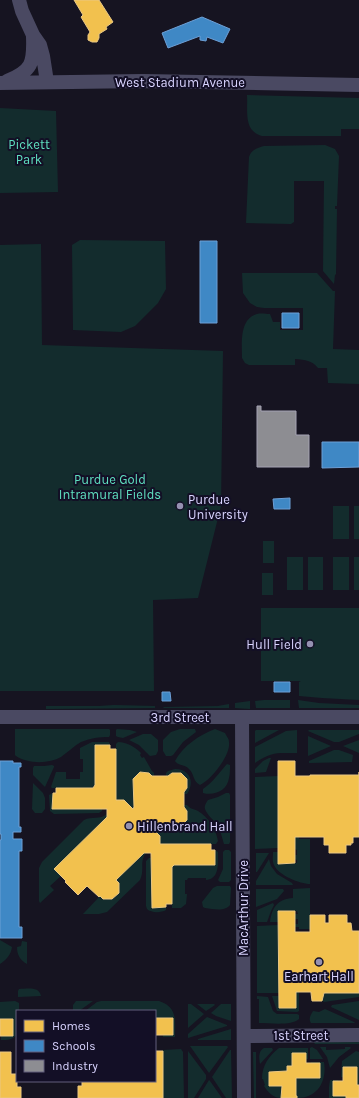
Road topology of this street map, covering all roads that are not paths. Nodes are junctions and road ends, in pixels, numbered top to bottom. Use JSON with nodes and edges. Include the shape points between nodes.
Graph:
{"nodes":[{"id":1,"x":19,"y":0,"type":"edge"},
{"id":2,"x":33,"y":35,"type":"junction"},
{"id":3,"x":47,"y":82,"type":"junction"},
{"id":4,"x":0,"y":83,"type":"edge"},
{"id":5,"x":359,"y":85,"type":"edge"},
{"id":6,"x":0,"y":717,"type":"edge"},
{"id":7,"x":242,"y":717,"type":"junction"},
{"id":8,"x":359,"y":717,"type":"edge"},
{"id":9,"x":359,"y":1035,"type":"edge"},
{"id":10,"x":244,"y":1036,"type":"junction"},
{"id":11,"x":244,"y":1098,"type":"edge"}],
"edges":[{"from":1,"to":2,"type":"street"},
{"from":2,"to":3,"type":"street","via":[[40,45]]},
{"from":2,"to":4,"type":"street","via":[[32,62],[18,77]]},
{"from":3,"to":4,"type":"street","name":"West Stadium Avenue"},
{"from":3,"to":5,"type":"street","name":"West Stadium Avenue"},
{"from":6,"to":7,"type":"street","name":"3rd Street"},
{"from":7,"to":8,"type":"street","name":"3rd Street"},
{"from":7,"to":10,"type":"street","name":"MacArthur Drive"},
{"from":9,"to":10,"type":"street","name":"1st Street"},
{"from":10,"to":11,"type":"street","name":"MacArthur Drive"}]}
